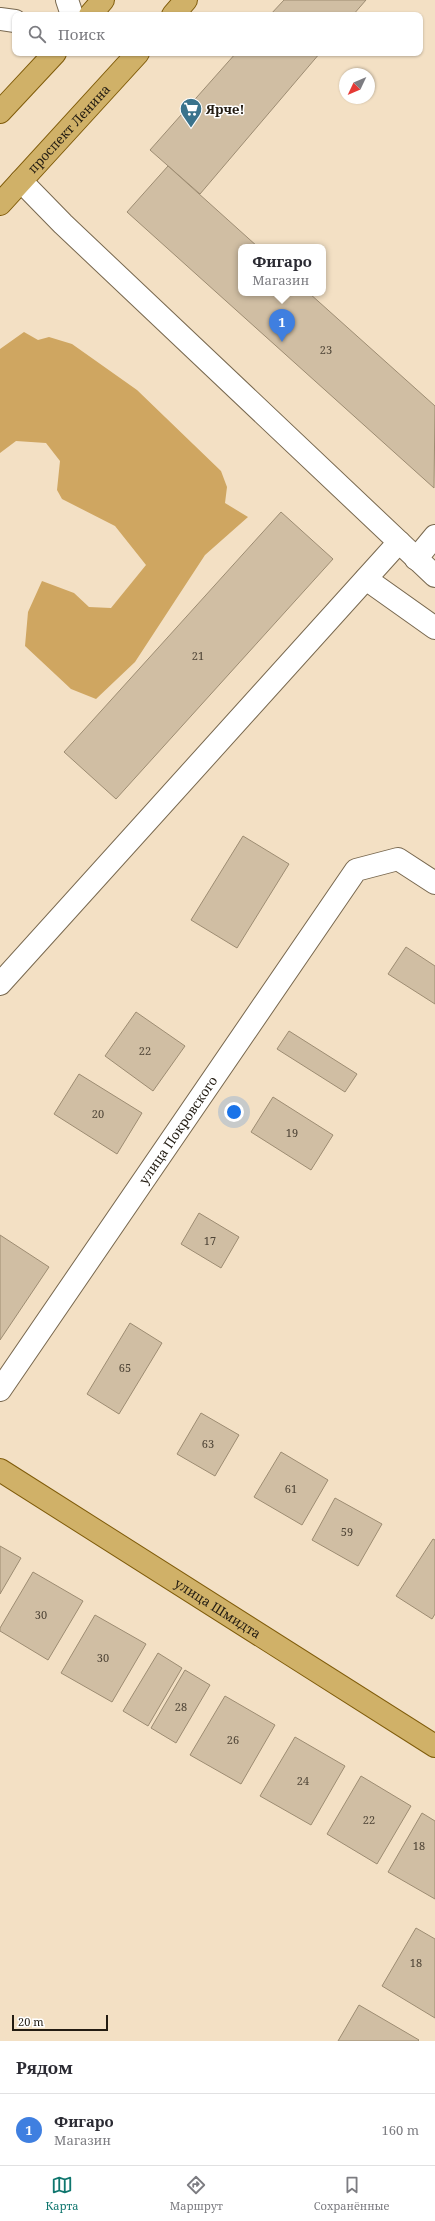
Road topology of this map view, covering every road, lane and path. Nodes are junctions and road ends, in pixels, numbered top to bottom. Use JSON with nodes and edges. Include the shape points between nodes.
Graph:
{"nodes":[{"id":1,"x":67,"y":0,"type":"edge"},
{"id":2,"x":103,"y":0,"type":"edge"},
{"id":3,"x":186,"y":0,"type":"edge"},
{"id":4,"x":71,"y":12,"type":"edge"},
{"id":5,"x":93,"y":12,"type":"edge"},
{"id":6,"x":176,"y":12,"type":"edge"},
{"id":7,"x":0,"y":19,"type":"edge"},
{"id":8,"x":12,"y":21,"type":"edge"},
{"id":9,"x":52,"y":56,"type":"edge"},
{"id":10,"x":135,"y":56,"type":"edge"},
{"id":11,"x":0,"y":112,"type":"edge"},
{"id":12,"x":21,"y":181,"type":"junction"},
{"id":13,"x":0,"y":204,"type":"edge"},
{"id":14,"x":435,"y":536,"type":"edge"},
{"id":15,"x":399,"y":542,"type":"junction"},
{"id":16,"x":416,"y":559,"type":"junction"},
{"id":17,"x":435,"y":576,"type":"edge"},
{"id":18,"x":366,"y":579,"type":"junction"},
{"id":19,"x":435,"y":628,"type":"edge"},
{"id":20,"x":435,"y":883,"type":"edge"},
{"id":21,"x":0,"y":984,"type":"edge"},
{"id":22,"x":0,"y":1390,"type":"edge"},
{"id":23,"x":0,"y":1470,"type":"edge"},
{"id":24,"x":435,"y":1746,"type":"edge"}],
"edges":[{"from":1,"to":4,"type":"street"},
{"from":2,"to":5,"type":"main road"},
{"from":3,"to":6,"type":"main road"},
{"from":7,"to":8,"type":"street"},
{"from":9,"to":11,"type":"main road"},
{"from":10,"to":12,"type":"main road","name":"проспект Ленина"},
{"from":12,"to":13,"type":"main road","name":"проспект Ленина"},
{"from":12,"to":15,"type":"street","via":[[63,224]]},
{"from":14,"to":16,"type":"street"},
{"from":15,"to":16,"type":"street"},
{"from":15,"to":18,"type":"street"},
{"from":16,"to":17,"type":"street"},
{"from":18,"to":19,"type":"street"},
{"from":18,"to":21,"type":"street"},
{"from":20,"to":22,"type":"street","name":"улица Покровского","via":[[398,858],[356,870]]},
{"from":23,"to":24,"type":"main road","name":"улица Шмидта"}]}
